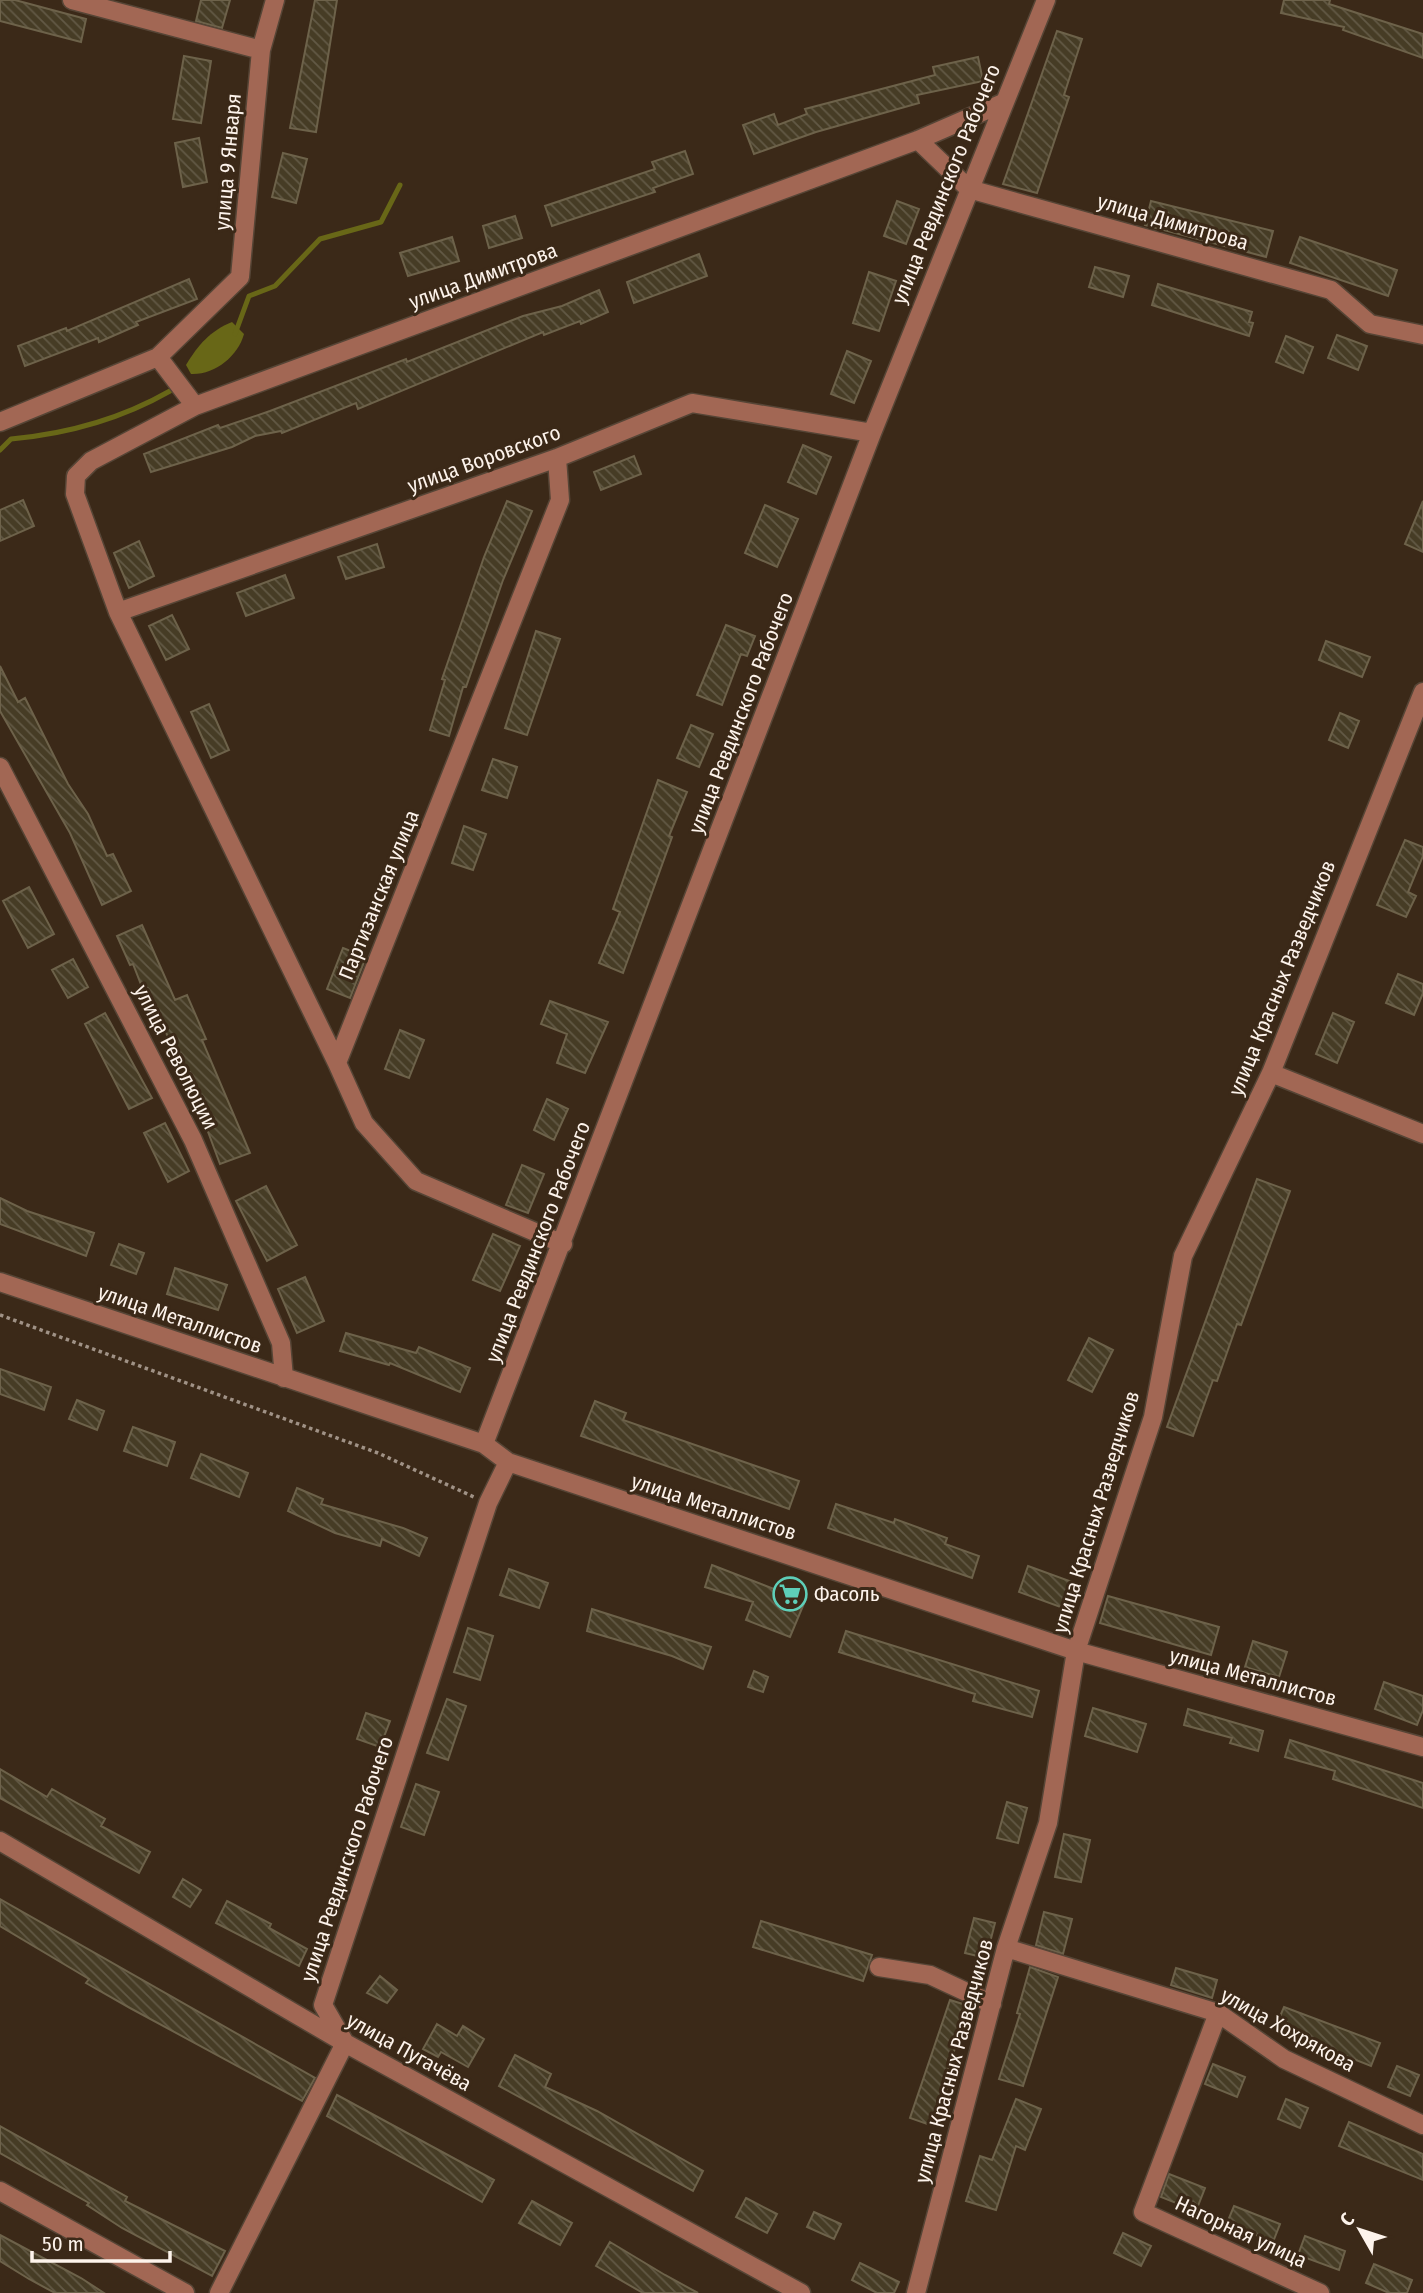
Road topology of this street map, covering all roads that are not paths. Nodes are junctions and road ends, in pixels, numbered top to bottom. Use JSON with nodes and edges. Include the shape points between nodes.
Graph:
{"nodes":[{"id":1,"x":72,"y":0,"type":"edge"},
{"id":2,"x":275,"y":0,"type":"edge"},
{"id":3,"x":1046,"y":0,"type":"edge"},
{"id":4,"x":261,"y":50,"type":"junction"},
{"id":5,"x":1003,"y":103,"type":"junction"},
{"id":6,"x":918,"y":140,"type":"junction"},
{"id":7,"x":969,"y":189,"type":"junction"},
{"id":8,"x":1423,"y":335,"type":"edge"},
{"id":9,"x":158,"y":357,"type":"junction"},
{"id":10,"x":195,"y":406,"type":"junction"},
{"id":11,"x":0,"y":422,"type":"edge"},
{"id":12,"x":872,"y":433,"type":"junction"},
{"id":13,"x":557,"y":458,"type":"junction"},
{"id":14,"x":118,"y":612,"type":"junction"},
{"id":15,"x":1423,"y":692,"type":"edge"},
{"id":16,"x":0,"y":767,"type":"edge"},
{"id":17,"x":337,"y":1063,"type":"junction"},
{"id":18,"x":1270,"y":1073,"type":"junction"},
{"id":19,"x":1423,"y":1134,"type":"edge"},
{"id":20,"x":563,"y":1244,"type":"junction"},
{"id":21,"x":0,"y":1282,"type":"edge"},
{"id":22,"x":284,"y":1378,"type":"junction"},
{"id":23,"x":484,"y":1444,"type":"junction"},
{"id":24,"x":508,"y":1462,"type":"junction"},
{"id":25,"x":1076,"y":1651,"type":"junction"},
{"id":26,"x":1423,"y":1747,"type":"edge"},
{"id":27,"x":0,"y":1841,"type":"edge"},
{"id":28,"x":1006,"y":1948,"type":"junction"},
{"id":29,"x":879,"y":1967,"type":"dead end"},
{"id":30,"x":992,"y":2004,"type":"junction"},
{"id":31,"x":1218,"y":2013,"type":"junction"},
{"id":32,"x":345,"y":2043,"type":"junction"},
{"id":33,"x":1423,"y":2125,"type":"edge"},
{"id":34,"x":0,"y":2190,"type":"edge"},
{"id":35,"x":185,"y":2293,"type":"edge"},
{"id":36,"x":219,"y":2293,"type":"edge"},
{"id":37,"x":802,"y":2293,"type":"edge"},
{"id":38,"x":916,"y":2293,"type":"edge"},
{"id":39,"x":1320,"y":2293,"type":"edge"}],
"edges":[{"from":1,"to":4,"type":"street"},
{"from":2,"to":4,"type":"street","name":"улица 9 Января"},
{"from":3,"to":5,"type":"street","name":"улица Ревдинского Рабочего"},
{"from":4,"to":9,"type":"street","name":"улица 9 Января","via":[[240,277]]},
{"from":5,"to":6,"type":"street","name":"улица Димитрова"},
{"from":5,"to":7,"type":"street","name":"улица Ревдинского Рабочего"},
{"from":6,"to":7,"type":"street","name":"улица Димитрова"},
{"from":6,"to":10,"type":"street","name":"улица Димитрова"},
{"from":7,"to":8,"type":"street","name":"улица Димитрова","via":[[1331,290],[1370,324]]},
{"from":7,"to":12,"type":"street","name":"улица Ревдинского Рабочего"},
{"from":9,"to":10,"type":"street"},
{"from":9,"to":11,"type":"street"},
{"from":10,"to":14,"type":"street","name":"улица Димитрова","via":[[91,461],[76,476],[75,494]]},
{"from":12,"to":13,"type":"street","name":"улица Воровского","via":[[692,403]]},
{"from":12,"to":20,"type":"street","name":"улица Ревдинского Рабочего"},
{"from":13,"to":14,"type":"street","name":"улица Воровского"},
{"from":13,"to":17,"type":"street","name":"Партизанская улица","via":[[560,500]]},
{"from":14,"to":17,"type":"street"},
{"from":15,"to":18,"type":"street","name":"улица Красных Разведчиков"},
{"from":16,"to":22,"type":"street","name":"улица Революции","via":[[193,1140],[281,1343]]},
{"from":17,"to":20,"type":"street","via":[[364,1123],[416,1181]]},
{"from":18,"to":19,"type":"street"},
{"from":18,"to":25,"type":"street","name":"улица Красных Разведчиков","via":[[1183,1256],[1153,1417]]},
{"from":20,"to":23,"type":"street","name":"улица Ревдинского Рабочего"},
{"from":21,"to":22,"type":"street","name":"улица Металлистов"},
{"from":22,"to":23,"type":"street","name":"улица Металлистов"},
{"from":23,"to":24,"type":"street","name":"улица Металлистов"},
{"from":24,"to":25,"type":"street","name":"улица Металлистов"},
{"from":24,"to":32,"type":"street","name":"улица Ревдинского Рабочего","via":[[488,1503],[323,2005]]},
{"from":25,"to":26,"type":"street","name":"улица Металлистов"},
{"from":25,"to":28,"type":"street","name":"улица Красных Разведчиков","via":[[1048,1823]]},
{"from":27,"to":32,"type":"street","name":"улица Пугачёва"},
{"from":28,"to":30,"type":"street","name":"улица Красных Разведчиков"},
{"from":28,"to":31,"type":"street","name":"улица Хохрякова"},
{"from":29,"to":30,"type":"street","via":[[930,1975]]},
{"from":30,"to":38,"type":"street","name":"улица Красных Разведчиков"},
{"from":31,"to":33,"type":"street","name":"улица Хохрякова","via":[[1284,2059]]},
{"from":31,"to":39,"type":"street","name":"Нагорная улица","via":[[1143,2212]]},
{"from":32,"to":36,"type":"street"},
{"from":32,"to":37,"type":"street","name":"улица Пугачёва"},
{"from":34,"to":35,"type":"street"}]}
